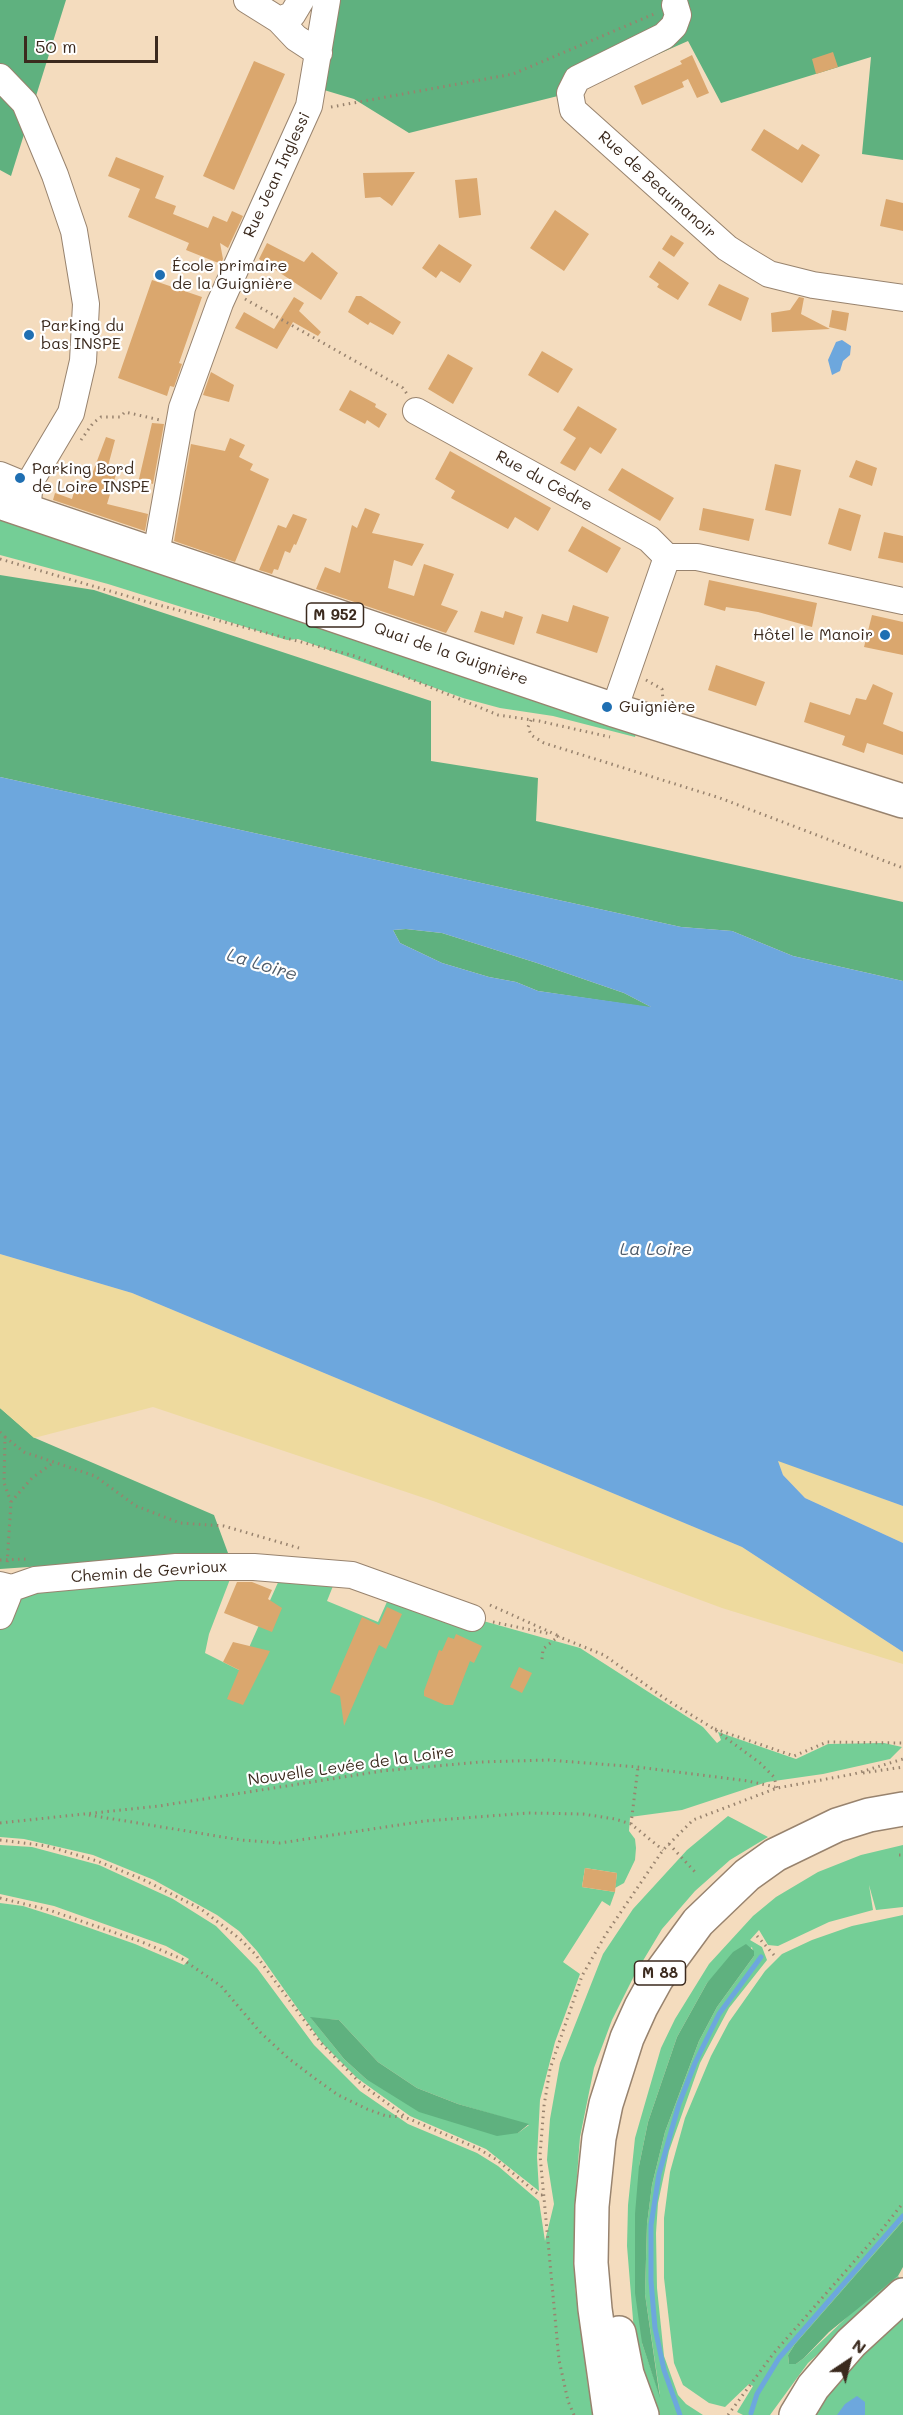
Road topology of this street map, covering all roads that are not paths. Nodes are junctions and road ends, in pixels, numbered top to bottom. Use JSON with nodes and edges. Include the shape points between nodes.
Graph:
{"nodes":[{"id":1,"x":247,"y":0,"type":"edge"},
{"id":2,"x":301,"y":0,"type":"edge"},
{"id":3,"x":327,"y":0,"type":"edge"},
{"id":4,"x":675,"y":5,"type":"road end"},
{"id":5,"x":279,"y":20,"type":"junction"},
{"id":6,"x":319,"y":53,"type":"junction"},
{"id":7,"x":0,"y":77,"type":"edge"},
{"id":8,"x":903,"y":298,"type":"edge"},
{"id":9,"x":416,"y":411,"type":"road end"},
{"id":10,"x":0,"y":475,"type":"edge"},
{"id":11,"x":19,"y":500,"type":"edge"},
{"id":12,"x":156,"y":554,"type":"junction"},
{"id":13,"x":667,"y":558,"type":"junction"},
{"id":14,"x":903,"y":601,"type":"edge"},
{"id":15,"x":614,"y":724,"type":"junction"},
{"id":16,"x":903,"y":801,"type":"edge"},
{"id":17,"x":1,"y":1586,"type":"edge"},
{"id":18,"x":0,"y":1616,"type":"edge"},
{"id":19,"x":472,"y":1618,"type":"road end"},
{"id":20,"x":903,"y":1809,"type":"edge"},
{"id":21,"x":902,"y":1846,"type":"edge"},
{"id":22,"x":903,"y":2295,"type":"edge"},
{"id":23,"x":611,"y":2407,"type":"edge"},
{"id":24,"x":642,"y":2415,"type":"edge"},
{"id":25,"x":796,"y":2415,"type":"edge"}],
"edges":[{"from":1,"to":5,"type":"street"},
{"from":2,"to":5,"type":"street","via":[[292,15]]},
{"from":3,"to":6,"type":"street","name":"Rue Jean Inglessi"},
{"from":4,"to":8,"type":"street","name":"Rue de Beaumanoir","via":[[678,15],[664,36],[578,79],[570,93],[573,110],[718,240],[769,274],[813,285]]},
{"from":5,"to":6,"type":"street","via":[[296,38]]},
{"from":6,"to":12,"type":"street","name":"Rue Jean Inglessi","via":[[309,106],[219,303],[185,398]]},
{"from":7,"to":11,"type":"street","via":[[25,103],[55,174],[74,231],[86,304],[83,361],[71,413]]},
{"from":9,"to":13,"type":"street","name":"Rue du Cèdre","via":[[649,540]]},
{"from":10,"to":11,"type":"street"},
{"from":11,"to":12,"type":"main road","name":"Quai de la Guignière","number":"M 952"},
{"from":12,"to":15,"type":"main road","name":"Quai de la Guignière","number":"M 952"},
{"from":13,"to":14,"type":"street","via":[[697,557]]},
{"from":13,"to":15,"type":"street"},
{"from":15,"to":16,"type":"main road","name":"Quai de la Guignière","number":"M 952"},
{"from":17,"to":18,"type":"street","via":[[8,1596]]},
{"from":17,"to":19,"type":"street","name":"Chemin de Gevrioux","via":[[176,1567],[254,1567],[352,1575]]},
{"from":20,"to":23,"type":"main road","number":"M 88","via":[[837,1825],[775,1855],[747,1875],[721,1897],[676,1949],[640,2007],[606,2104],[595,2172],[592,2275]]},
{"from":21,"to":24,"type":"main road","number":"M 88","via":[[824,1852],[748,1901],[700,1952],[649,2038],[628,2104],[613,2205],[620,2340]]},
{"from":22,"to":25,"type":"main road","via":[[851,2343],[813,2387]]}]}
